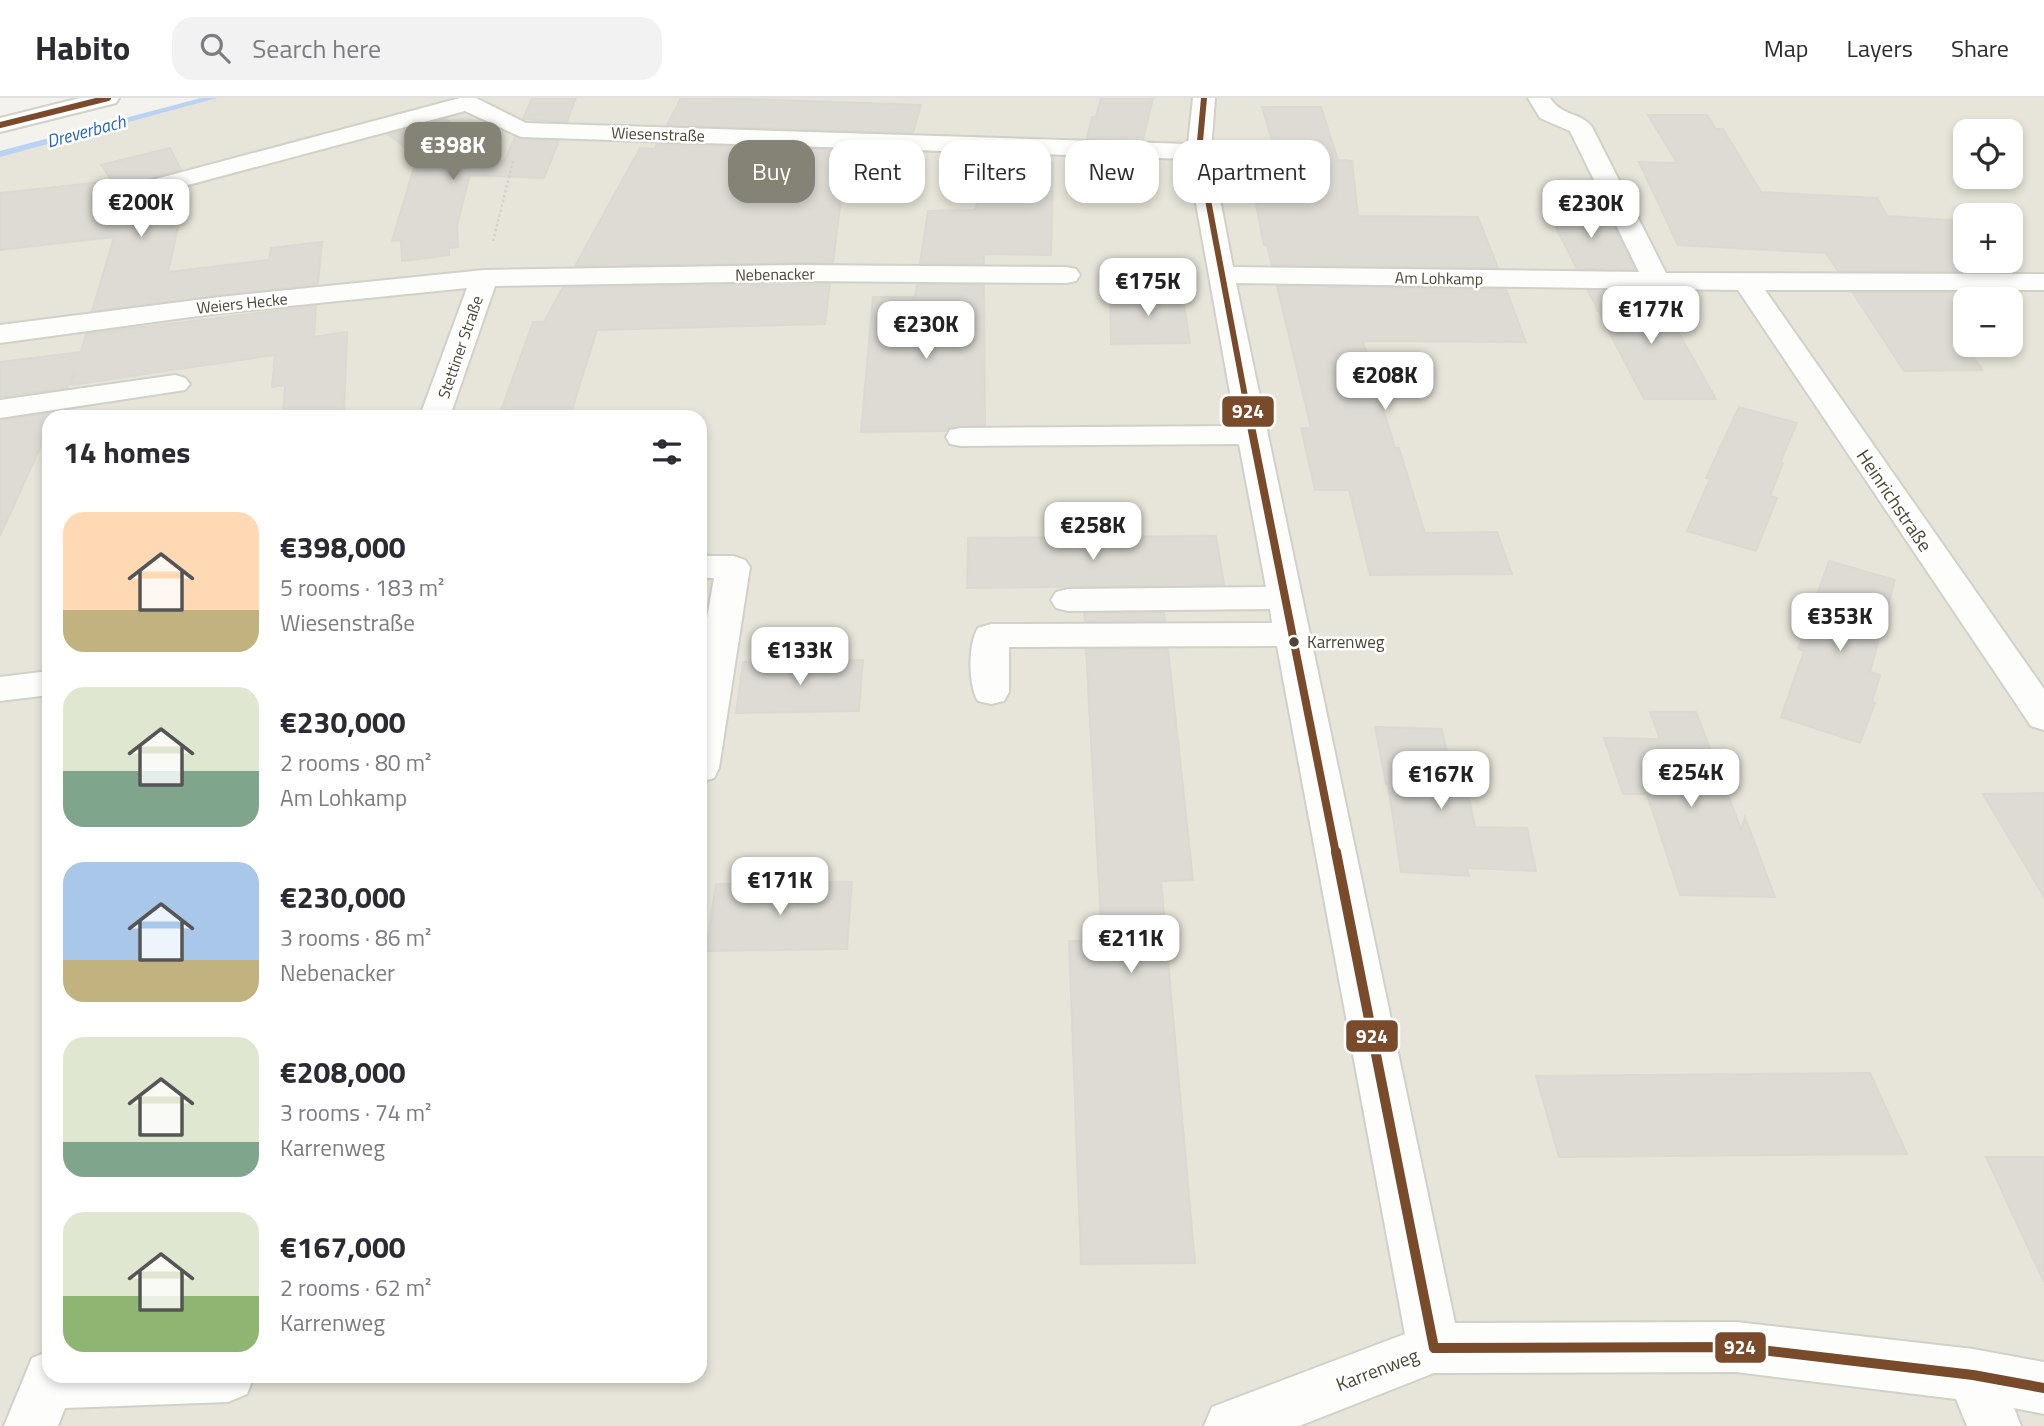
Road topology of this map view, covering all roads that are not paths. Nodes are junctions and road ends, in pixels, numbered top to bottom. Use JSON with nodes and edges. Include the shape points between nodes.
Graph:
{"nodes":[{"id":1,"x":108,"y":98,"type":"edge"},
{"id":2,"x":1204,"y":98,"type":"edge"},
{"id":3,"x":1539,"y":98,"type":"edge"},
{"id":4,"x":0,"y":125,"type":"edge"},
{"id":5,"x":1200,"y":140,"type":"edge"},
{"id":6,"x":1173,"y":151,"type":"edge"},
{"id":7,"x":1208,"y":203,"type":"edge"},
{"id":8,"x":148,"y":204,"type":"dead end"},
{"id":9,"x":1066,"y":275,"type":"road end"},
{"id":10,"x":1221,"y":275,"type":"junction"},
{"id":11,"x":484,"y":278,"type":"junction"},
{"id":12,"x":1657,"y":281,"type":"junction"},
{"id":13,"x":1745,"y":282,"type":"junction"},
{"id":14,"x":2044,"y":282,"type":"edge"},
{"id":15,"x":0,"y":334,"type":"edge"},
{"id":16,"x":175,"y":384,"type":"dead end"},
{"id":17,"x":0,"y":409,"type":"edge"},
{"id":18,"x":437,"y":410,"type":"edge"},
{"id":19,"x":1253,"y":435,"type":"junction"},
{"id":20,"x":961,"y":438,"type":"dead end"},
{"id":21,"x":707,"y":567,"type":"edge"},
{"id":22,"x":1285,"y":598,"type":"junction"},
{"id":23,"x":1068,"y":600,"type":"dead end"},
{"id":24,"x":1292,"y":634,"type":"junction"},
{"id":25,"x":42,"y":684,"type":"edge"},
{"id":26,"x":0,"y":689,"type":"edge"},
{"id":27,"x":991,"y":692,"type":"dead end"},
{"id":28,"x":2044,"y":717,"type":"edge"},
{"id":29,"x":707,"y":725,"type":"edge"},
{"id":30,"x":1434,"y":1348,"type":"junction"},
{"id":31,"x":1973,"y":1375,"type":"junction"},
{"id":32,"x":160,"y":1383,"type":"edge"},
{"id":33,"x":2044,"y":1388,"type":"edge"},
{"id":34,"x":43,"y":1395,"type":"edge"},
{"id":35,"x":1231,"y":1426,"type":"edge"},
{"id":36,"x":1994,"y":1426,"type":"edge"}],
"edges":[{"from":1,"to":4,"type":"street"},
{"from":2,"to":5,"type":"street","name":"Karrenweg"},
{"from":3,"to":12,"type":"street","via":[[1548,113],[1585,117]]},
{"from":6,"to":8,"type":"street","name":"Wiesenstraße","via":[[521,130],[468,103],[150,188]]},
{"from":7,"to":10,"type":"street","name":"Karrenweg"},
{"from":9,"to":11,"type":"street","name":"Nebenacker"},
{"from":10,"to":12,"type":"street","name":"Am Lohkamp"},
{"from":10,"to":19,"type":"street","name":"Karrenweg"},
{"from":11,"to":15,"type":"street","name":"Weiers Hecke","via":[[220,305]]},
{"from":11,"to":18,"type":"street","name":"Stettiner Straße"},
{"from":12,"to":13,"type":"street","name":"Am Lohkamp"},
{"from":13,"to":14,"type":"street","name":"Am Lohkamp"},
{"from":13,"to":28,"type":"street","name":"Heinrichstraße"},
{"from":16,"to":17,"type":"street"},
{"from":19,"to":20,"type":"street"},
{"from":19,"to":22,"type":"street","name":"Karrenweg"},
{"from":21,"to":29,"type":"street","via":[[733,567]]},
{"from":22,"to":23,"type":"street"},
{"from":22,"to":24,"type":"street","name":"Karrenweg"},
{"from":24,"to":27,"type":"street","via":[[992,636]]},
{"from":24,"to":30,"type":"street","name":"Karrenweg"},
{"from":25,"to":26,"type":"street"},
{"from":30,"to":31,"type":"street","via":[[1737,1347]]},
{"from":30,"to":35,"type":"street","name":"Karrenweg"},
{"from":31,"to":33,"type":"street"},
{"from":31,"to":36,"type":"street"},
{"from":32,"to":34,"type":"street"}]}
